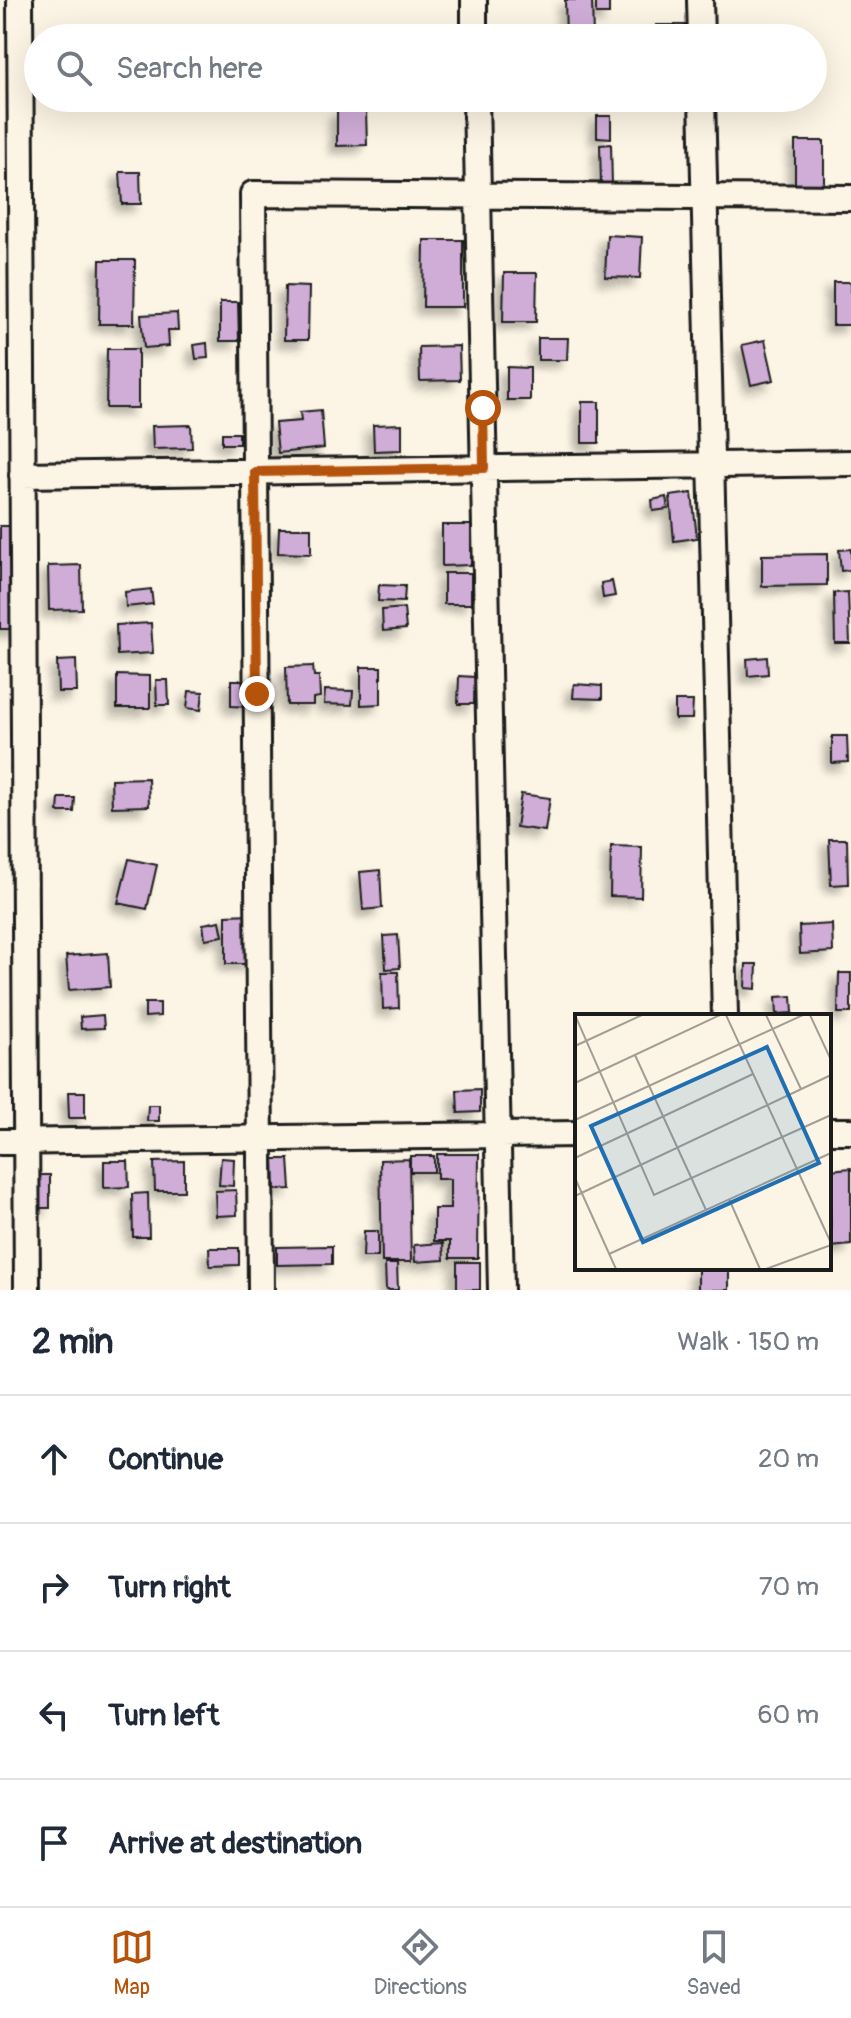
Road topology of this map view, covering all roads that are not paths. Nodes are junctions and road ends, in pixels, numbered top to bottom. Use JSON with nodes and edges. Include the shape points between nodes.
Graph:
{"nodes":[{"id":1,"x":20,"y":0,"type":"edge"},
{"id":2,"x":474,"y":0,"type":"edge"},
{"id":3,"x":700,"y":0,"type":"edge"},
{"id":4,"x":474,"y":24,"type":"edge"},
{"id":5,"x":701,"y":24,"type":"edge"},
{"id":6,"x":476,"y":112,"type":"edge"},
{"id":7,"x":702,"y":112,"type":"edge"},
{"id":8,"x":478,"y":195,"type":"junction"},
{"id":9,"x":705,"y":197,"type":"junction"},
{"id":10,"x":851,"y":198,"type":"edge"},
{"id":11,"x":851,"y":463,"type":"edge"},
{"id":12,"x":711,"y":465,"type":"junction"},
{"id":13,"x":484,"y":468,"type":"junction"},
{"id":14,"x":255,"y":472,"type":"junction"},
{"id":15,"x":22,"y":475,"type":"junction"},
{"id":16,"x":12,"y":642,"type":"edge"},
{"id":17,"x":725,"y":1014,"type":"edge"},
{"id":18,"x":575,"y":1134,"type":"edge"},
{"id":19,"x":498,"y":1135,"type":"junction"},
{"id":20,"x":260,"y":1138,"type":"junction"},
{"id":21,"x":26,"y":1141,"type":"junction"},
{"id":22,"x":0,"y":1142,"type":"edge"},
{"id":23,"x":27,"y":1290,"type":"edge"},
{"id":24,"x":261,"y":1290,"type":"edge"},
{"id":25,"x":501,"y":1290,"type":"edge"}],
"edges":[{"from":1,"to":15,"type":"street"},
{"from":2,"to":4,"type":"street"},
{"from":3,"to":5,"type":"street"},
{"from":6,"to":8,"type":"street"},
{"from":7,"to":9,"type":"street"},
{"from":8,"to":9,"type":"street"},
{"from":8,"to":13,"type":"street"},
{"from":8,"to":14,"type":"street","via":[[253,194]]},
{"from":9,"to":10,"type":"street"},
{"from":9,"to":12,"type":"street"},
{"from":11,"to":12,"type":"street"},
{"from":12,"to":13,"type":"street"},
{"from":12,"to":17,"type":"street"},
{"from":13,"to":14,"type":"street"},
{"from":13,"to":19,"type":"street"},
{"from":14,"to":15,"type":"street"},
{"from":14,"to":20,"type":"street"},
{"from":15,"to":16,"type":"street"},
{"from":16,"to":21,"type":"street"},
{"from":18,"to":19,"type":"street"},
{"from":19,"to":20,"type":"street"},
{"from":19,"to":25,"type":"street"},
{"from":20,"to":21,"type":"street"},
{"from":20,"to":24,"type":"street"},
{"from":21,"to":22,"type":"street"},
{"from":21,"to":23,"type":"street"}]}
